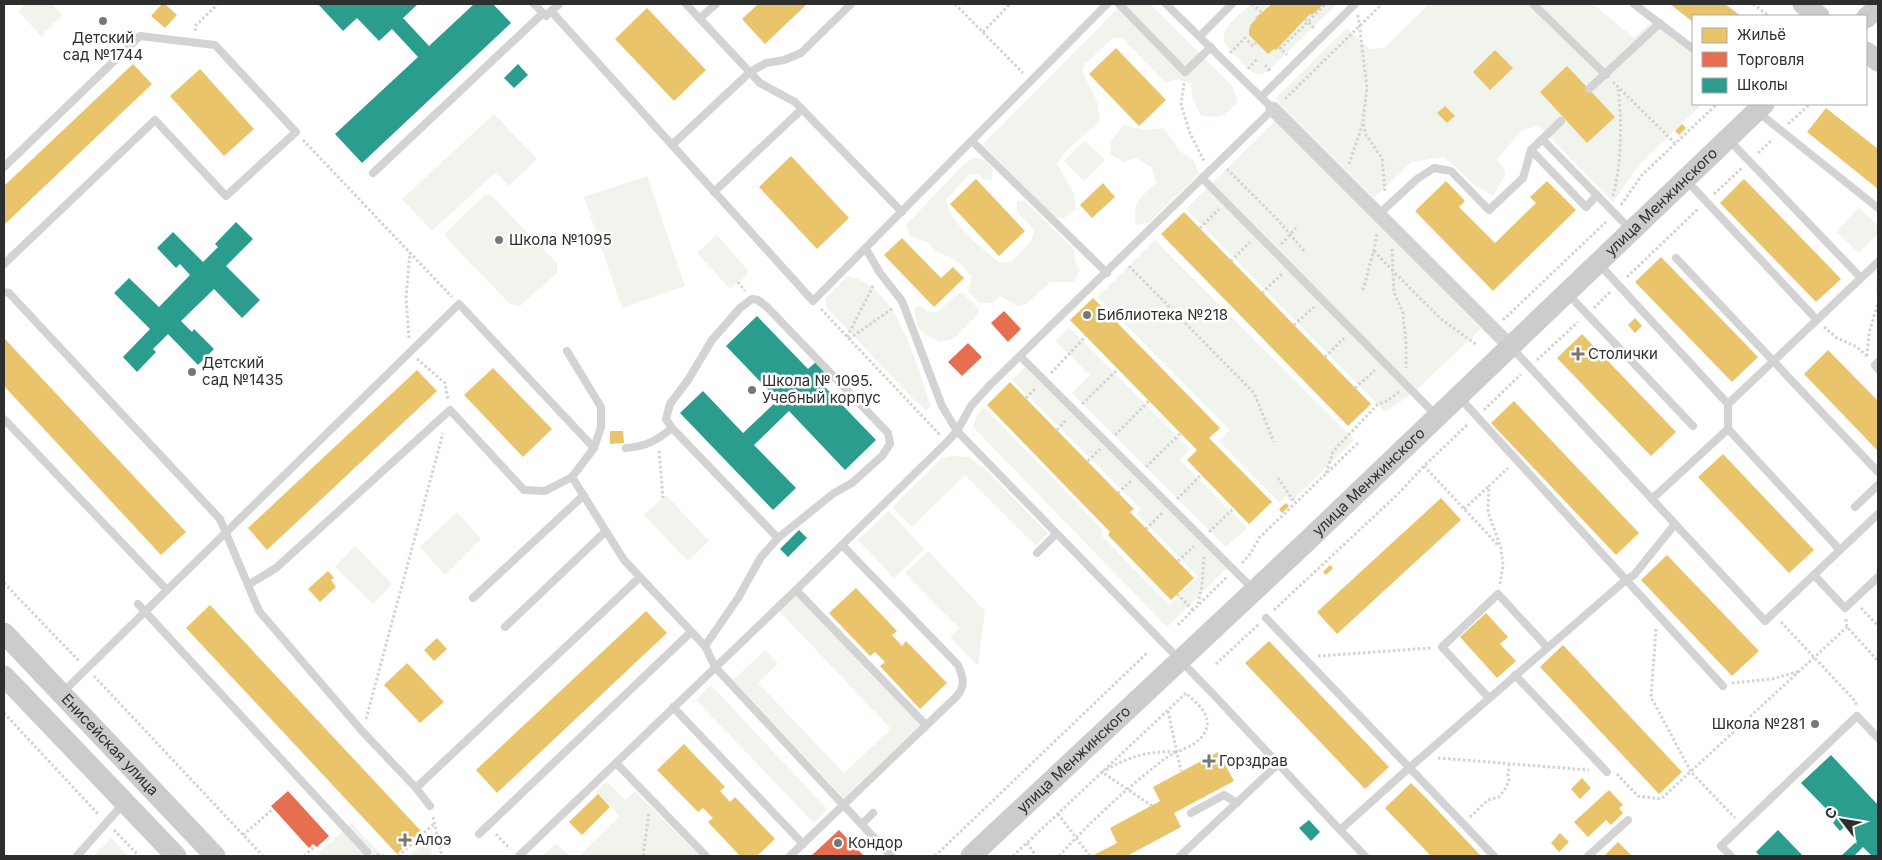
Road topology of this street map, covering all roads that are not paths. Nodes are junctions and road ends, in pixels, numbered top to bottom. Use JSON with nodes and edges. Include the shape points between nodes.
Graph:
{"nodes":[{"id":1,"x":534,"y":4,"type":"edge"},
{"id":2,"x":559,"y":4,"type":"edge"},
{"id":3,"x":686,"y":4,"type":"edge"},
{"id":4,"x":716,"y":4,"type":"edge"},
{"id":5,"x":851,"y":4,"type":"edge"},
{"id":6,"x":1107,"y":4,"type":"edge"},
{"id":7,"x":1119,"y":4,"type":"edge"},
{"id":8,"x":1166,"y":4,"type":"edge"},
{"id":9,"x":1232,"y":4,"type":"edge"},
{"id":10,"x":1355,"y":4,"type":"edge"},
{"id":11,"x":1533,"y":4,"type":"edge"},
{"id":12,"x":1634,"y":4,"type":"edge"},
{"id":13,"x":1803,"y":4,"type":"edge"},
{"id":14,"x":1878,"y":8,"type":"edge"},
{"id":15,"x":551,"y":11,"type":"junction"},
{"id":16,"x":543,"y":14,"type":"junction"},
{"id":17,"x":1818,"y":15,"type":"edge"},
{"id":18,"x":1867,"y":17,"type":"edge"},
{"id":19,"x":700,"y":18,"type":"junction"},
{"id":20,"x":1660,"y":23,"type":"junction"},
{"id":21,"x":1200,"y":36,"type":"junction"},
{"id":22,"x":1211,"y":47,"type":"junction"},
{"id":23,"x":1692,"y":48,"type":"edge"},
{"id":24,"x":1867,"y":53,"type":"edge"},
{"id":25,"x":1878,"y":62,"type":"edge"},
{"id":26,"x":750,"y":72,"type":"junction"},
{"id":27,"x":1606,"y":75,"type":"junction"},
{"id":28,"x":1589,"y":89,"type":"dead end"},
{"id":29,"x":1261,"y":97,"type":"junction"},
{"id":30,"x":1277,"y":106,"type":"junction"},
{"id":31,"x":1760,"y":107,"type":"edge"},
{"id":32,"x":802,"y":109,"type":"junction"},
{"id":33,"x":1561,"y":121,"type":"dead end"},
{"id":34,"x":1727,"y":138,"type":"junction"},
{"id":35,"x":1542,"y":139,"type":"junction"},
{"id":36,"x":972,"y":141,"type":"junction"},
{"id":37,"x":672,"y":145,"type":"junction"},
{"id":38,"x":1531,"y":150,"type":"junction"},
{"id":39,"x":4,"y":167,"type":"edge"},
{"id":40,"x":374,"y":173,"type":"dead end"},
{"id":41,"x":1202,"y":178,"type":"junction"},
{"id":42,"x":1685,"y":179,"type":"junction"},
{"id":43,"x":714,"y":192,"type":"junction"},
{"id":44,"x":1597,"y":196,"type":"junction"},
{"id":45,"x":1878,"y":208,"type":"edge"},
{"id":46,"x":902,"y":212,"type":"junction"},
{"id":47,"x":1379,"y":214,"type":"junction"},
{"id":48,"x":1631,"y":231,"type":"junction"},
{"id":49,"x":866,"y":249,"type":"junction"},
{"id":50,"x":1676,"y":258,"type":"dead end"},
{"id":51,"x":1878,"y":262,"type":"edge"},
{"id":52,"x":1598,"y":263,"type":"junction"},
{"id":53,"x":4,"y":264,"type":"edge"},
{"id":54,"x":1107,"y":273,"type":"junction"},
{"id":55,"x":1861,"y":278,"type":"junction"},
{"id":56,"x":4,"y":292,"type":"edge"},
{"id":57,"x":1567,"y":292,"type":"junction"},
{"id":58,"x":1817,"y":320,"type":"junction"},
{"id":59,"x":1510,"y":346,"type":"junction"},
{"id":60,"x":567,"y":351,"type":"dead end"},
{"id":61,"x":1020,"y":356,"type":"junction"},
{"id":62,"x":1774,"y":361,"type":"junction"},
{"id":63,"x":1878,"y":362,"type":"edge"},
{"id":64,"x":1878,"y":369,"type":"edge"},
{"id":65,"x":1458,"y":396,"type":"junction"},
{"id":66,"x":1728,"y":404,"type":"junction"},
{"id":67,"x":1437,"y":416,"type":"junction"},
{"id":68,"x":4,"y":419,"type":"edge"},
{"id":69,"x":1693,"y":426,"type":"dead end"},
{"id":70,"x":672,"y":428,"type":"junction"},
{"id":71,"x":1728,"y":429,"type":"junction"},
{"id":72,"x":957,"y":431,"type":"junction"},
{"id":73,"x":594,"y":448,"type":"junction"},
{"id":74,"x":626,"y":448,"type":"dead end"},
{"id":75,"x":1878,"y":472,"type":"edge"},
{"id":76,"x":572,"y":476,"type":"junction"},
{"id":77,"x":1878,"y":485,"type":"edge"},
{"id":78,"x":584,"y":495,"type":"junction"},
{"id":79,"x":1652,"y":499,"type":"junction"},
{"id":80,"x":1855,"y":507,"type":"dead end"},
{"id":81,"x":1878,"y":514,"type":"edge"},
{"id":82,"x":1675,"y":524,"type":"junction"},
{"id":83,"x":606,"y":531,"type":"junction"},
{"id":84,"x":226,"y":532,"type":"junction"},
{"id":85,"x":1056,"y":534,"type":"junction"},
{"id":86,"x":778,"y":538,"type":"junction"},
{"id":87,"x":842,"y":545,"type":"junction"},
{"id":88,"x":1840,"y":550,"type":"junction"},
{"id":89,"x":1037,"y":553,"type":"dead end"},
{"id":90,"x":1814,"y":575,"type":"junction"},
{"id":91,"x":640,"y":577,"type":"junction"},
{"id":92,"x":1878,"y":577,"type":"edge"},
{"id":93,"x":1627,"y":579,"type":"junction"},
{"id":94,"x":248,"y":585,"type":"junction"},
{"id":95,"x":167,"y":590,"type":"junction"},
{"id":96,"x":796,"y":590,"type":"junction"},
{"id":97,"x":1254,"y":590,"type":"junction"},
{"id":98,"x":473,"y":598,"type":"dead end"},
{"id":99,"x":138,"y":604,"type":"dead end"},
{"id":100,"x":145,"y":612,"type":"junction"},
{"id":101,"x":1266,"y":618,"type":"road end"},
{"id":102,"x":505,"y":627,"type":"dead end"},
{"id":103,"x":691,"y":632,"type":"junction"},
{"id":104,"x":4,"y":634,"type":"edge"},
{"id":105,"x":705,"y":646,"type":"junction"},
{"id":106,"x":1547,"y":647,"type":"junction"},
{"id":107,"x":1180,"y":661,"type":"junction"},
{"id":108,"x":715,"y":667,"type":"junction"},
{"id":109,"x":1515,"y":675,"type":"junction"},
{"id":110,"x":4,"y":676,"type":"edge"},
{"id":111,"x":1723,"y":686,"type":"road end"},
{"id":112,"x":61,"y":694,"type":"junction"},
{"id":113,"x":1489,"y":698,"type":"junction"},
{"id":114,"x":673,"y":707,"type":"junction"},
{"id":115,"x":926,"y":725,"type":"junction"},
{"id":116,"x":1878,"y":738,"type":"edge"},
{"id":117,"x":616,"y":763,"type":"junction"},
{"id":118,"x":1278,"y":764,"type":"junction"},
{"id":119,"x":1409,"y":768,"type":"junction"},
{"id":120,"x":1608,"y":772,"type":"road end"},
{"id":121,"x":416,"y":788,"type":"junction"},
{"id":122,"x":124,"y":803,"type":"junction"},
{"id":123,"x":1237,"y":803,"type":"junction"},
{"id":124,"x":844,"y":805,"type":"junction"},
{"id":125,"x":430,"y":806,"type":"road end"},
{"id":126,"x":874,"y":813,"type":"dead end"},
{"id":127,"x":1191,"y":813,"type":"dead end"},
{"id":128,"x":1628,"y":820,"type":"dead end"},
{"id":129,"x":862,"y":824,"type":"junction"},
{"id":130,"x":1340,"y":830,"type":"junction"},
{"id":131,"x":480,"y":834,"type":"dead end"},
{"id":132,"x":803,"y":844,"type":"junction"},
{"id":133,"x":366,"y":852,"type":"dead end"},
{"id":134,"x":77,"y":856,"type":"edge"},
{"id":135,"x":176,"y":856,"type":"edge"},
{"id":136,"x":215,"y":856,"type":"edge"},
{"id":137,"x":519,"y":856,"type":"edge"},
{"id":138,"x":706,"y":856,"type":"edge"},
{"id":139,"x":790,"y":856,"type":"edge"},
{"id":140,"x":891,"y":856,"type":"edge"},
{"id":141,"x":971,"y":856,"type":"edge"},
{"id":142,"x":1180,"y":856,"type":"edge"},
{"id":143,"x":1365,"y":856,"type":"edge"},
{"id":144,"x":1494,"y":856,"type":"edge"},
{"id":145,"x":1588,"y":856,"type":"edge"},
{"id":146,"x":1731,"y":856,"type":"edge"}],
"edges":[{"from":1,"to":16,"type":"lane"},
{"from":2,"to":15,"type":"lane"},
{"from":3,"to":19,"type":"lane"},
{"from":4,"to":19,"type":"lane"},
{"from":5,"to":26,"type":"lane","via":[[801,53],[766,63]]},
{"from":6,"to":36,"type":"lane"},
{"from":7,"to":22,"type":"lane","via":[[1185,72]]},
{"from":8,"to":21,"type":"lane"},
{"from":9,"to":21,"type":"lane"},
{"from":10,"to":29,"type":"lane"},
{"from":11,"to":27,"type":"lane"},
{"from":12,"to":20,"type":"lane"},
{"from":13,"to":17,"type":"main road"},
{"from":14,"to":18,"type":"main road"},
{"from":15,"to":16,"type":"lane","via":[[546,16]]},
{"from":15,"to":37,"type":"lane"},
{"from":16,"to":40,"type":"lane"},
{"from":19,"to":26,"type":"lane"},
{"from":20,"to":23,"type":"lane"},
{"from":20,"to":27,"type":"lane"},
{"from":21,"to":22,"type":"lane"},
{"from":22,"to":29,"type":"lane"},
{"from":24,"to":25,"type":"main road"},
{"from":26,"to":32,"type":"lane","via":[[760,83]]},
{"from":26,"to":37,"type":"lane"},
{"from":27,"to":28,"type":"lane"},
{"from":29,"to":30,"type":"lane"},
{"from":30,"to":41,"type":"lane"},
{"from":30,"to":47,"type":"street"},
{"from":31,"to":34,"type":"main road","name":"улица Менжинского"},
{"from":31,"to":45,"type":"lane","via":[[1781,131]]},
{"from":32,"to":43,"type":"lane"},
{"from":32,"to":46,"type":"lane"},
{"from":33,"to":35,"type":"lane"},
{"from":34,"to":42,"type":"main road","name":"улица Менжинского"},
{"from":34,"to":55,"type":"lane"},
{"from":35,"to":38,"type":"lane"},
{"from":35,"to":44,"type":"lane"},
{"from":36,"to":46,"type":"lane"},
{"from":36,"to":54,"type":"lane"},
{"from":37,"to":43,"type":"lane"},
{"from":38,"to":44,"type":"lane","via":[[1586,207]]},
{"from":38,"to":47,"type":"lane","via":[[1523,178],[1489,210],[1451,171],[1434,168]]},
{"from":39,"to":53,"type":"lane","via":[[140,36],[215,45],[296,132],[226,196],[155,120]]},
{"from":41,"to":54,"type":"lane"},
{"from":41,"to":67,"type":"lane"},
{"from":42,"to":48,"type":"main road","name":"улица Менжинского"},
{"from":42,"to":58,"type":"lane"},
{"from":43,"to":49,"type":"lane","via":[[813,301]]},
{"from":44,"to":48,"type":"lane"},
{"from":46,"to":49,"type":"lane"},
{"from":47,"to":59,"type":"street"},
{"from":48,"to":52,"type":"main road","name":"улица Менжинского"},
{"from":49,"to":72,"type":"lane","via":[[902,301],[942,406]]},
{"from":50,"to":62,"type":"lane"},
{"from":51,"to":55,"type":"lane"},
{"from":52,"to":57,"type":"main road","name":"улица Менжинского"},
{"from":52,"to":66,"type":"lane"},
{"from":54,"to":61,"type":"lane"},
{"from":55,"to":58,"type":"lane"},
{"from":56,"to":84,"type":"lane","via":[[220,518]]},
{"from":57,"to":59,"type":"main road","name":"улица Менжинского"},
{"from":57,"to":69,"type":"lane"},
{"from":58,"to":62,"type":"lane"},
{"from":59,"to":65,"type":"main road","name":"улица Менжинского"},
{"from":59,"to":79,"type":"lane"},
{"from":60,"to":73,"type":"lane","via":[[601,407],[601,427]]},
{"from":61,"to":72,"type":"lane","via":[[971,406]]},
{"from":61,"to":97,"type":"lane"},
{"from":62,"to":66,"type":"lane"},
{"from":62,"to":75,"type":"lane"},
{"from":63,"to":64,"type":"lane","via":[[1875,365]]},
{"from":65,"to":67,"type":"main road","name":"улица Менжинского"},
{"from":65,"to":93,"type":"lane"},
{"from":66,"to":71,"type":"lane"},
{"from":67,"to":97,"type":"main road","name":"улица Менжинского"},
{"from":68,"to":95,"type":"lane"},
{"from":70,"to":74,"type":"lane","via":[[658,440]]},
{"from":70,"to":86,"type":"lane"},
{"from":70,"to":86,"type":"lane","via":[[666,419],[670,404],[712,340],[749,296],[758,300],[888,434],[890,444],[882,456],[852,483],[834,493]]},
{"from":71,"to":79,"type":"lane"},
{"from":71,"to":88,"type":"lane"},
{"from":72,"to":85,"type":"lane"},
{"from":72,"to":87,"type":"lane"},
{"from":73,"to":76,"type":"lane"},
{"from":73,"to":84,"type":"lane","via":[[459,304]]},
{"from":76,"to":78,"type":"lane"},
{"from":76,"to":94,"type":"lane","via":[[545,491],[524,490],[450,410],[276,568]]},
{"from":77,"to":80,"type":"lane"},
{"from":78,"to":83,"type":"lane"},
{"from":78,"to":98,"type":"lane"},
{"from":79,"to":82,"type":"lane"},
{"from":81,"to":88,"type":"lane"},
{"from":82,"to":90,"type":"lane","via":[[1765,621]]},
{"from":82,"to":93,"type":"lane","via":[[1634,575]]},
{"from":83,"to":91,"type":"lane","via":[[624,560]]},
{"from":83,"to":102,"type":"lane"},
{"from":84,"to":94,"type":"lane"},
{"from":84,"to":95,"type":"lane"},
{"from":85,"to":89,"type":"lane"},
{"from":85,"to":107,"type":"lane"},
{"from":86,"to":105,"type":"lane","via":[[761,557]]},
{"from":87,"to":96,"type":"lane"},
{"from":87,"to":115,"type":"lane","via":[[958,665],[963,678],[961,691]]},
{"from":88,"to":90,"type":"lane"},
{"from":90,"to":92,"type":"lane","via":[[1845,608]]},
{"from":91,"to":103,"type":"lane"},
{"from":91,"to":121,"type":"lane"},
{"from":93,"to":106,"type":"lane"},
{"from":93,"to":111,"type":"lane"},
{"from":94,"to":121,"type":"lane","via":[[259,611],[362,731]]},
{"from":95,"to":100,"type":"lane"},
{"from":96,"to":108,"type":"lane"},
{"from":96,"to":115,"type":"lane"},
{"from":97,"to":107,"type":"main road","name":"улица Менжинского"},
{"from":99,"to":100,"type":"lane"},
{"from":100,"to":112,"type":"lane"},
{"from":100,"to":133,"type":"lane"},
{"from":101,"to":119,"type":"lane"},
{"from":103,"to":105,"type":"lane"},
{"from":103,"to":131,"type":"lane"},
{"from":104,"to":112,"type":"main road","name":"Енисейская улица"},
{"from":105,"to":108,"type":"lane"},
{"from":106,"to":109,"type":"lane"},
{"from":106,"to":113,"type":"lane","via":[[1498,594],[1442,647]]},
{"from":107,"to":118,"type":"lane"},
{"from":107,"to":141,"type":"main road","name":"улица Менжинского"},
{"from":108,"to":114,"type":"lane"},
{"from":108,"to":124,"type":"lane"},
{"from":109,"to":113,"type":"lane"},
{"from":109,"to":120,"type":"lane"},
{"from":110,"to":122,"type":"main road","name":"Енисейская улица"},
{"from":112,"to":136,"type":"main road","name":"Енисейская улица"},
{"from":113,"to":119,"type":"lane"},
{"from":114,"to":117,"type":"lane"},
{"from":114,"to":132,"type":"lane"},
{"from":115,"to":124,"type":"lane"},
{"from":116,"to":146,"type":"lane","via":[[1857,716],[1721,846]]},
{"from":117,"to":137,"type":"lane"},
{"from":117,"to":138,"type":"lane"},
{"from":118,"to":123,"type":"lane"},
{"from":118,"to":130,"type":"lane"},
{"from":119,"to":130,"type":"lane"},
{"from":119,"to":144,"type":"lane"},
{"from":121,"to":125,"type":"lane"},
{"from":122,"to":134,"type":"lane"},
{"from":122,"to":135,"type":"main road","name":"Енисейская улица"},
{"from":123,"to":127,"type":"lane","via":[[1224,795]]},
{"from":123,"to":142,"type":"lane"},
{"from":124,"to":129,"type":"lane"},
{"from":124,"to":132,"type":"lane"},
{"from":126,"to":129,"type":"lane"},
{"from":128,"to":145,"type":"lane"},
{"from":129,"to":140,"type":"lane"},
{"from":130,"to":143,"type":"lane"},
{"from":132,"to":139,"type":"lane"}]}
